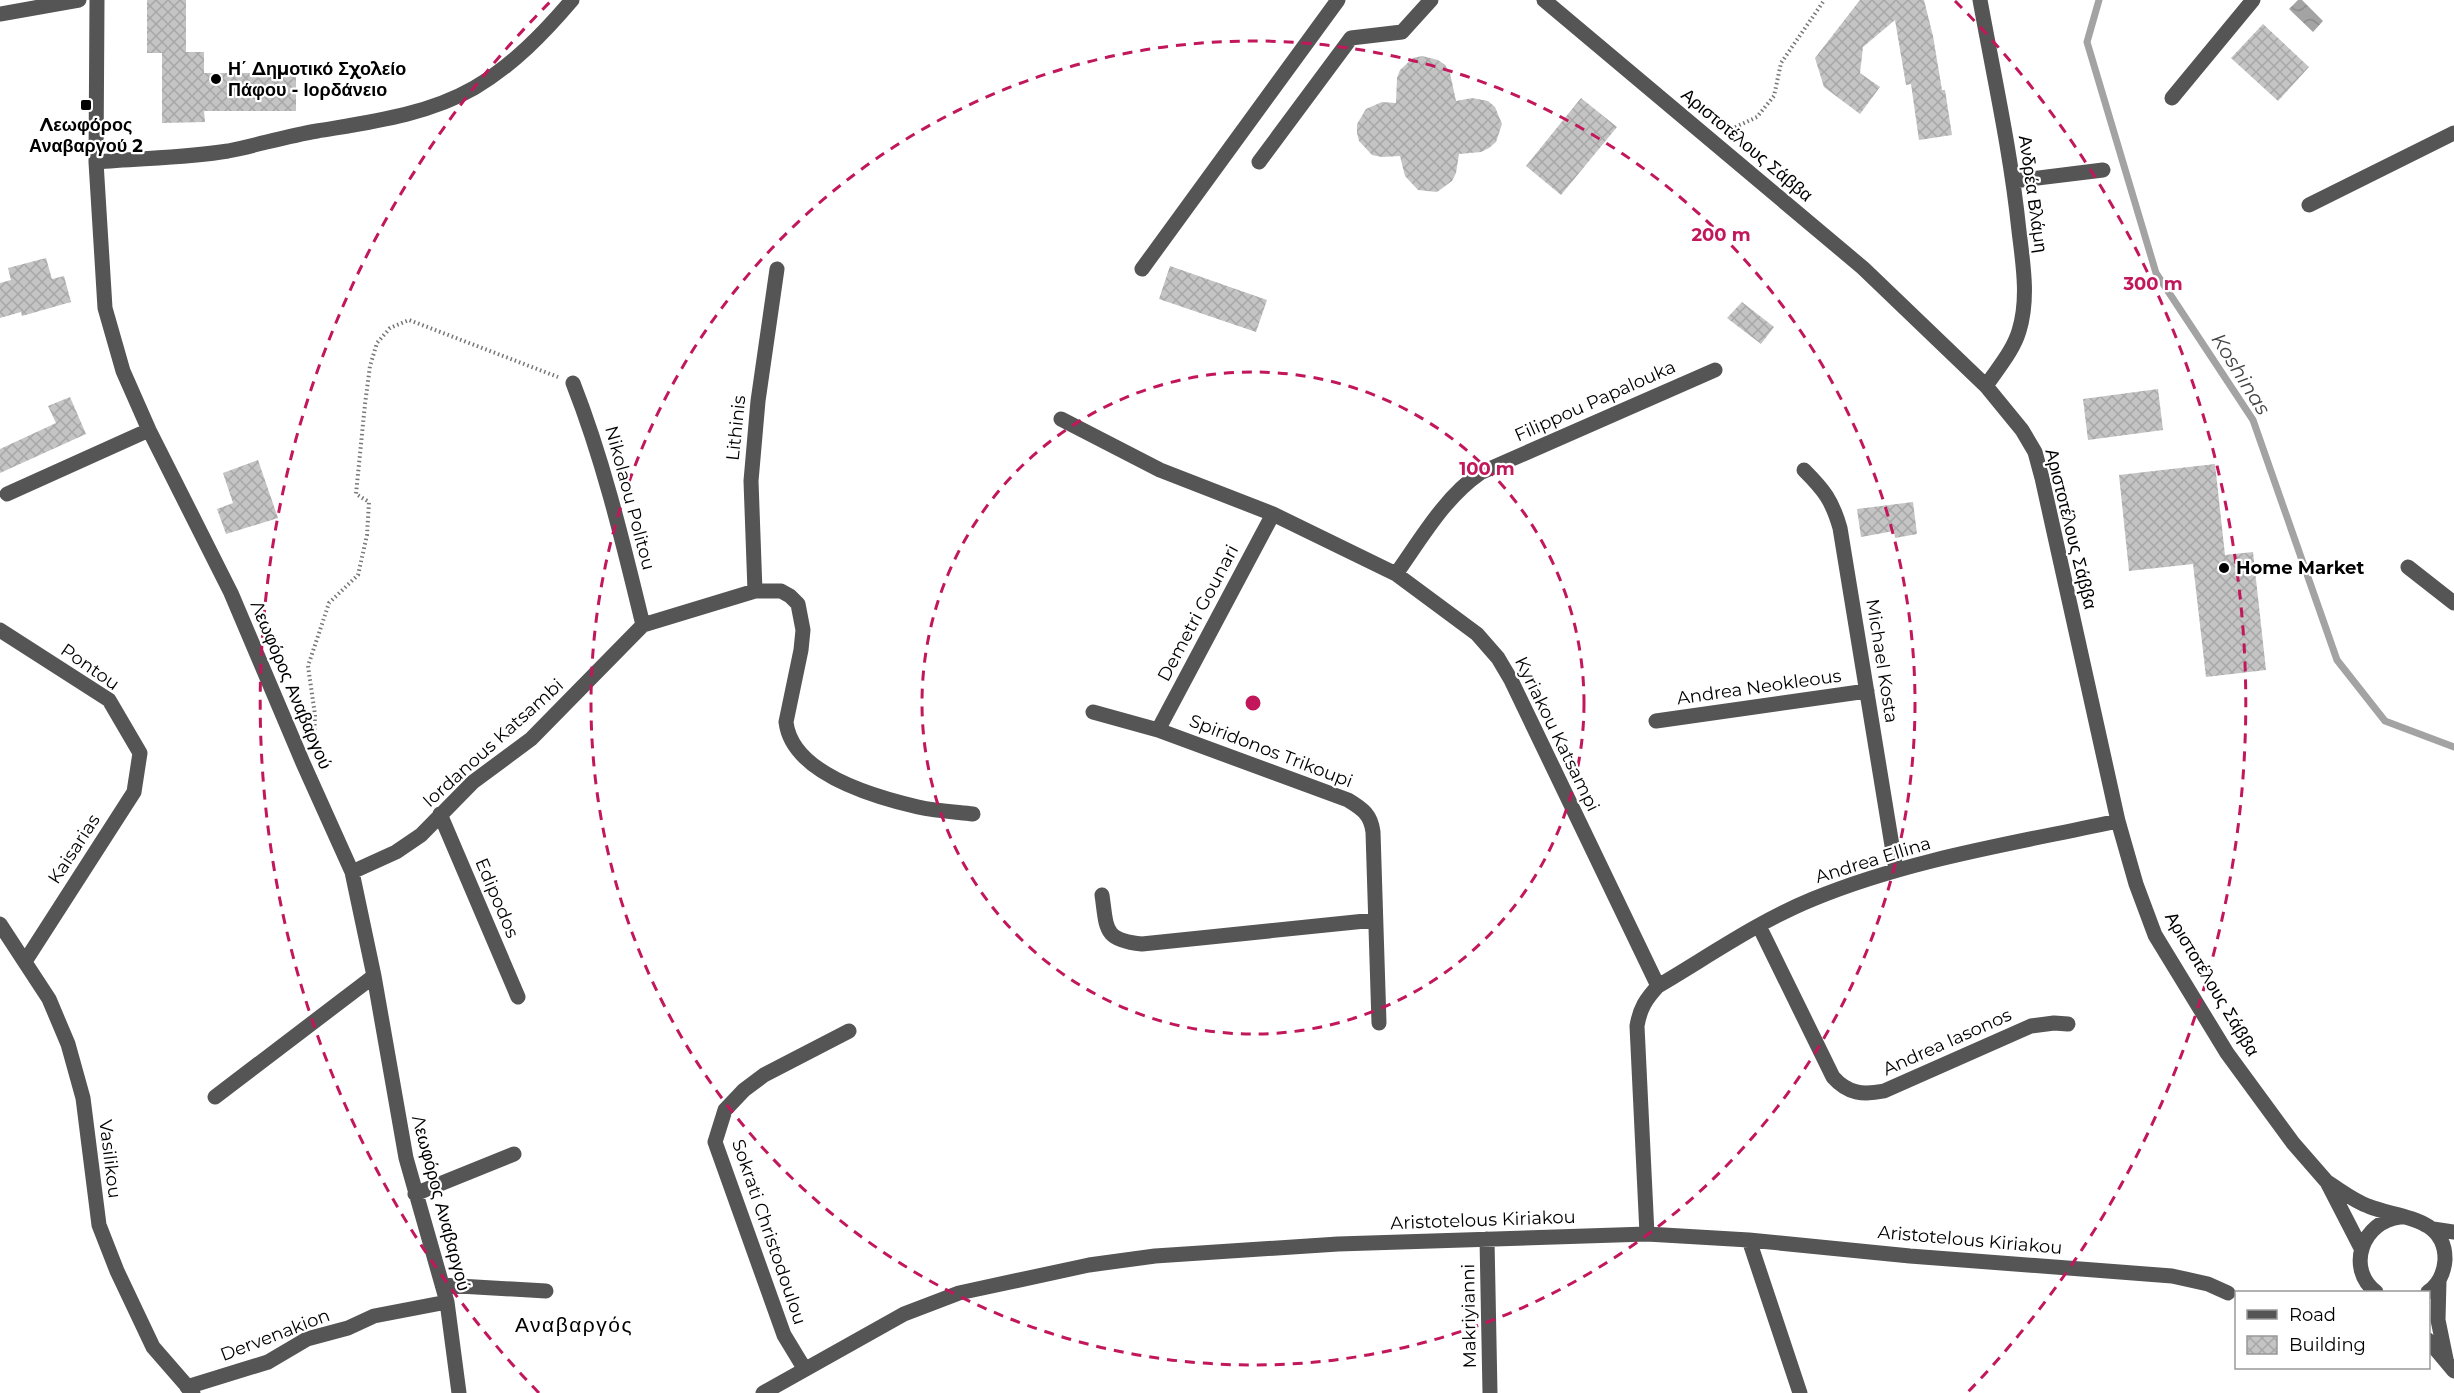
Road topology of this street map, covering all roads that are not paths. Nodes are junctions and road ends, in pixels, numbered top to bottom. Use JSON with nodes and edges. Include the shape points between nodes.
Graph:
{"nodes":[{"id":1,"x":79,"y":0,"type":"edge"},
{"id":2,"x":97,"y":0,"type":"edge"},
{"id":3,"x":572,"y":0,"type":"edge"},
{"id":4,"x":1338,"y":0,"type":"edge"},
{"id":5,"x":1431,"y":0,"type":"edge"},
{"id":6,"x":1544,"y":0,"type":"edge"},
{"id":7,"x":1980,"y":0,"type":"edge"},
{"id":8,"x":2253,"y":0,"type":"edge"},
{"id":9,"x":0,"y":14,"type":"edge"},
{"id":10,"x":2172,"y":98,"type":"dead end"},
{"id":11,"x":2454,"y":133,"type":"edge"},
{"id":12,"x":96,"y":162,"type":"junction"},
{"id":13,"x":1259,"y":162,"type":"dead end"},
{"id":14,"x":2103,"y":170,"type":"dead end"},
{"id":15,"x":2014,"y":181,"type":"junction"},
{"id":16,"x":2309,"y":205,"type":"dead end"},
{"id":17,"x":777,"y":269,"type":"dead end"},
{"id":18,"x":1142,"y":269,"type":"dead end"},
{"id":19,"x":1715,"y":370,"type":"dead end"},
{"id":20,"x":573,"y":383,"type":"road end"},
{"id":21,"x":1986,"y":386,"type":"junction"},
{"id":22,"x":1061,"y":419,"type":"dead end"},
{"id":23,"x":149,"y":430,"type":"junction"},
{"id":24,"x":1804,"y":470,"type":"dead end"},
{"id":25,"x":7,"y":494,"type":"dead end"},
{"id":26,"x":1273,"y":514,"type":"junction"},
{"id":27,"x":2408,"y":567,"type":"dead end"},
{"id":28,"x":1396,"y":574,"type":"junction"},
{"id":29,"x":755,"y":591,"type":"junction"},
{"id":30,"x":2454,"y":603,"type":"edge"},
{"id":31,"x":643,"y":625,"type":"junction"},
{"id":32,"x":0,"y":630,"type":"edge"},
{"id":33,"x":1867,"y":691,"type":"junction"},
{"id":34,"x":1093,"y":712,"type":"dead end"},
{"id":35,"x":1656,"y":721,"type":"dead end"},
{"id":36,"x":1158,"y":730,"type":"junction"},
{"id":37,"x":140,"y":753,"type":"joint"},
{"id":38,"x":440,"y":814,"type":"junction"},
{"id":39,"x":973,"y":814,"type":"dead end"},
{"id":40,"x":2118,"y":821,"type":"junction"},
{"id":41,"x":1896,"y":870,"type":"junction"},
{"id":42,"x":352,"y":872,"type":"junction"},
{"id":43,"x":1102,"y":895,"type":"dead end"},
{"id":44,"x":1375,"y":920,"type":"junction"},
{"id":45,"x":0,"y":924,"type":"edge"},
{"id":46,"x":1759,"y":926,"type":"junction"},
{"id":47,"x":26,"y":960,"type":"junction"},
{"id":48,"x":374,"y":976,"type":"junction"},
{"id":49,"x":1658,"y":986,"type":"junction"},
{"id":50,"x":518,"y":997,"type":"dead end"},
{"id":51,"x":1379,"y":1023,"type":"dead end"},
{"id":52,"x":2068,"y":1024,"type":"dead end"},
{"id":53,"x":849,"y":1031,"type":"dead end"},
{"id":54,"x":215,"y":1097,"type":"dead end"},
{"id":55,"x":514,"y":1154,"type":"dead end"},
{"id":56,"x":2328,"y":1182,"type":"junction"},
{"id":57,"x":416,"y":1194,"type":"junction"},
{"id":58,"x":2403,"y":1217,"type":"junction"},
{"id":59,"x":2433,"y":1229,"type":"junction"},
{"id":60,"x":2454,"y":1232,"type":"edge"},
{"id":61,"x":1647,"y":1234,"type":"junction"},
{"id":62,"x":1487,"y":1239,"type":"junction"},
{"id":63,"x":1749,"y":1240,"type":"junction"},
{"id":64,"x":2361,"y":1248,"type":"junction"},
{"id":65,"x":2441,"y":1277,"type":"edge"},
{"id":66,"x":442,"y":1285,"type":"junction"},
{"id":67,"x":546,"y":1291,"type":"dead end"},
{"id":68,"x":2374,"y":1291,"type":"edge"},
{"id":69,"x":2228,"y":1293,"type":"dead end"},
{"id":70,"x":447,"y":1302,"type":"junction"},
{"id":71,"x":2430,"y":1342,"type":"edge"},
{"id":72,"x":2450,"y":1365,"type":"edge"},
{"id":73,"x":804,"y":1368,"type":"junction"},
{"id":74,"x":190,"y":1390,"type":"edge"},
{"id":75,"x":459,"y":1393,"type":"edge"},
{"id":76,"x":763,"y":1393,"type":"edge"},
{"id":77,"x":1490,"y":1393,"type":"edge"},
{"id":78,"x":1800,"y":1393,"type":"edge"}],
"edges":[{"from":1,"to":9,"type":"street"},
{"from":2,"to":12,"type":"street","name":"Λεωφόρος Αναβαργού"},
{"from":3,"to":12,"type":"street","via":[[508,64],[474,88],[437,105],[226,151]]},
{"from":4,"to":18,"type":"street"},
{"from":5,"to":13,"type":"street","via":[[1402,32],[1350,38]]},
{"from":6,"to":21,"type":"street","name":"Αριστοτέλους Σάββα","via":[[1863,268]]},
{"from":7,"to":15,"type":"street","name":"Ανδρέα Βλάμη"},
{"from":8,"to":10,"type":"street"},
{"from":11,"to":16,"type":"street"},
{"from":12,"to":23,"type":"street","name":"Λεωφόρος Αναβαργού","via":[[105,308],[123,371]]},
{"from":14,"to":15,"type":"street"},
{"from":15,"to":21,"type":"street","name":"Ανδρέα Βλάμη","via":[[2024,306],[2019,332]]},
{"from":17,"to":29,"type":"street","name":"Lithinis","via":[[751,482]]},
{"from":19,"to":28,"type":"street","name":"Filippou Papalouka","via":[[1480,473],[1450,500]]},
{"from":20,"to":31,"type":"street","name":"Nikolaou Politou","via":[[606,478]]},
{"from":21,"to":40,"type":"street","name":"Αριστοτέλους Σάββα","via":[[2035,452]]},
{"from":22,"to":26,"type":"street","name":"Kyriakou Katsampi","via":[[1160,470]]},
{"from":23,"to":25,"type":"street"},
{"from":23,"to":42,"type":"street","name":"Λεωφόρος Αναβαργού","via":[[231,593]]},
{"from":24,"to":33,"type":"street","name":"Michael Kosta","via":[[1834,505]]},
{"from":26,"to":28,"type":"street","name":"Kyriakou Katsampi"},
{"from":26,"to":36,"type":"street","name":"Demetri Gounari"},
{"from":27,"to":30,"type":"street"},
{"from":28,"to":49,"type":"street","name":"Kyriakou Katsampi","via":[[1477,634],[1498,658]]},
{"from":29,"to":31,"type":"street","name":"Iordanous Katsambi"},
{"from":29,"to":39,"type":"street","name":"Iordanous Katsambi","via":[[782,591],[798,604],[802,616],[801,651],[786,722],[793,746],[802,756],[848,786],[883,798],[920,808]]},
{"from":31,"to":38,"type":"street","name":"Iordanous Katsambi","via":[[531,740],[473,782]]},
{"from":32,"to":37,"type":"street","name":"Pontou","via":[[109,700]]},
{"from":33,"to":35,"type":"street","name":"Andrea Neokleous"},
{"from":33,"to":41,"type":"street","name":"Michael Kosta"},
{"from":34,"to":36,"type":"street","name":"Spiridonos Trikoupi"},
{"from":36,"to":44,"type":"street","name":"Spiridonos Trikoupi","via":[[1348,800],[1362,809],[1371,820],[1373,832]]},
{"from":37,"to":47,"type":"street","name":"Kaisarias","via":[[134,792]]},
{"from":38,"to":42,"type":"street","name":"Iordanous Katsambi","via":[[421,835],[396,852]]},
{"from":38,"to":50,"type":"street","name":"Edipodos"},
{"from":40,"to":41,"type":"street","name":"Andrea Ellina"},
{"from":40,"to":56,"type":"street","name":"Αριστοτέλους Σάββα","via":[[2156,935],[2227,1053],[2293,1143]]},
{"from":41,"to":46,"type":"street","name":"Andrea Ellina","via":[[1815,898]]},
{"from":42,"to":48,"type":"street","name":"Λεωφόρος Αναβαργού"},
{"from":43,"to":44,"type":"street","via":[[1111,935],[1142,944]]},
{"from":44,"to":51,"type":"street","name":"Spiridonos Trikoupi"},
{"from":45,"to":47,"type":"street","name":"Vasilikou"},
{"from":46,"to":49,"type":"street","name":"Andrea Ellina"},
{"from":46,"to":52,"type":"street","name":"Andrea Iasonos","via":[[1833,1077],[1853,1092],[1884,1091],[2031,1026]]},
{"from":47,"to":74,"type":"street","name":"Vasilikou","via":[[49,999],[80,1087],[99,1225],[153,1347]]},
{"from":48,"to":54,"type":"street"},
{"from":48,"to":57,"type":"street","name":"Λεωφόρος Αναβαργού","via":[[406,1158]]},
{"from":49,"to":61,"type":"street","via":[[1639,1011],[1636,1026]]},
{"from":53,"to":73,"type":"street","name":"Sokrati Christodoulou","via":[[744,1090],[725,1110],[715,1142],[784,1335]]},
{"from":55,"to":57,"type":"street"},
{"from":56,"to":58,"type":"street","name":"Αριστοτέλους Σάββα","via":[[2367,1206]]},
{"from":56,"to":64,"type":"street","name":"Αριστοτέλους Σάββα"},
{"from":57,"to":66,"type":"street","name":"Λεωφόρος Αναβαργού"},
{"from":58,"to":59,"type":"street","name":"Αριστοτέλους Σάββα","via":[[2414,1218]]},
{"from":58,"to":64,"type":"street","via":[[2372,1228]]},
{"from":59,"to":60,"type":"street","name":"Αριστοτέλους Σάββα"},
{"from":59,"to":65,"type":"street","via":[[2444,1249]]},
{"from":61,"to":62,"type":"street","name":"Aristotelous Kiriakou"},
{"from":61,"to":63,"type":"street","name":"Aristotelous Kiriakou"},
{"from":62,"to":73,"type":"street","name":"Aristotelous Kiriakou","via":[[1338,1244],[1155,1256],[1089,1265],[959,1293],[904,1314]]},
{"from":62,"to":77,"type":"street","name":"Makriyianni"},
{"from":63,"to":69,"type":"street","name":"Aristotelous Kiriakou","via":[[2172,1276]]},
{"from":63,"to":78,"type":"street"},
{"from":64,"to":68,"type":"street","name":"Αριστοτέλους Σάββα","via":[[2361,1270]]},
{"from":65,"to":72,"type":"street","via":[[2438,1320]]},
{"from":66,"to":67,"type":"street"},
{"from":66,"to":70,"type":"street","name":"Λεωφόρος Αναβαργού"},
{"from":70,"to":74,"type":"street","name":"Dervenakion","via":[[374,1316],[307,1339],[268,1362]]},
{"from":70,"to":75,"type":"street","name":"Λεωφόρος Αναβαργού"},
{"from":71,"to":72,"type":"street"},
{"from":73,"to":76,"type":"street","name":"Aristotelous Kiriakou"}]}
